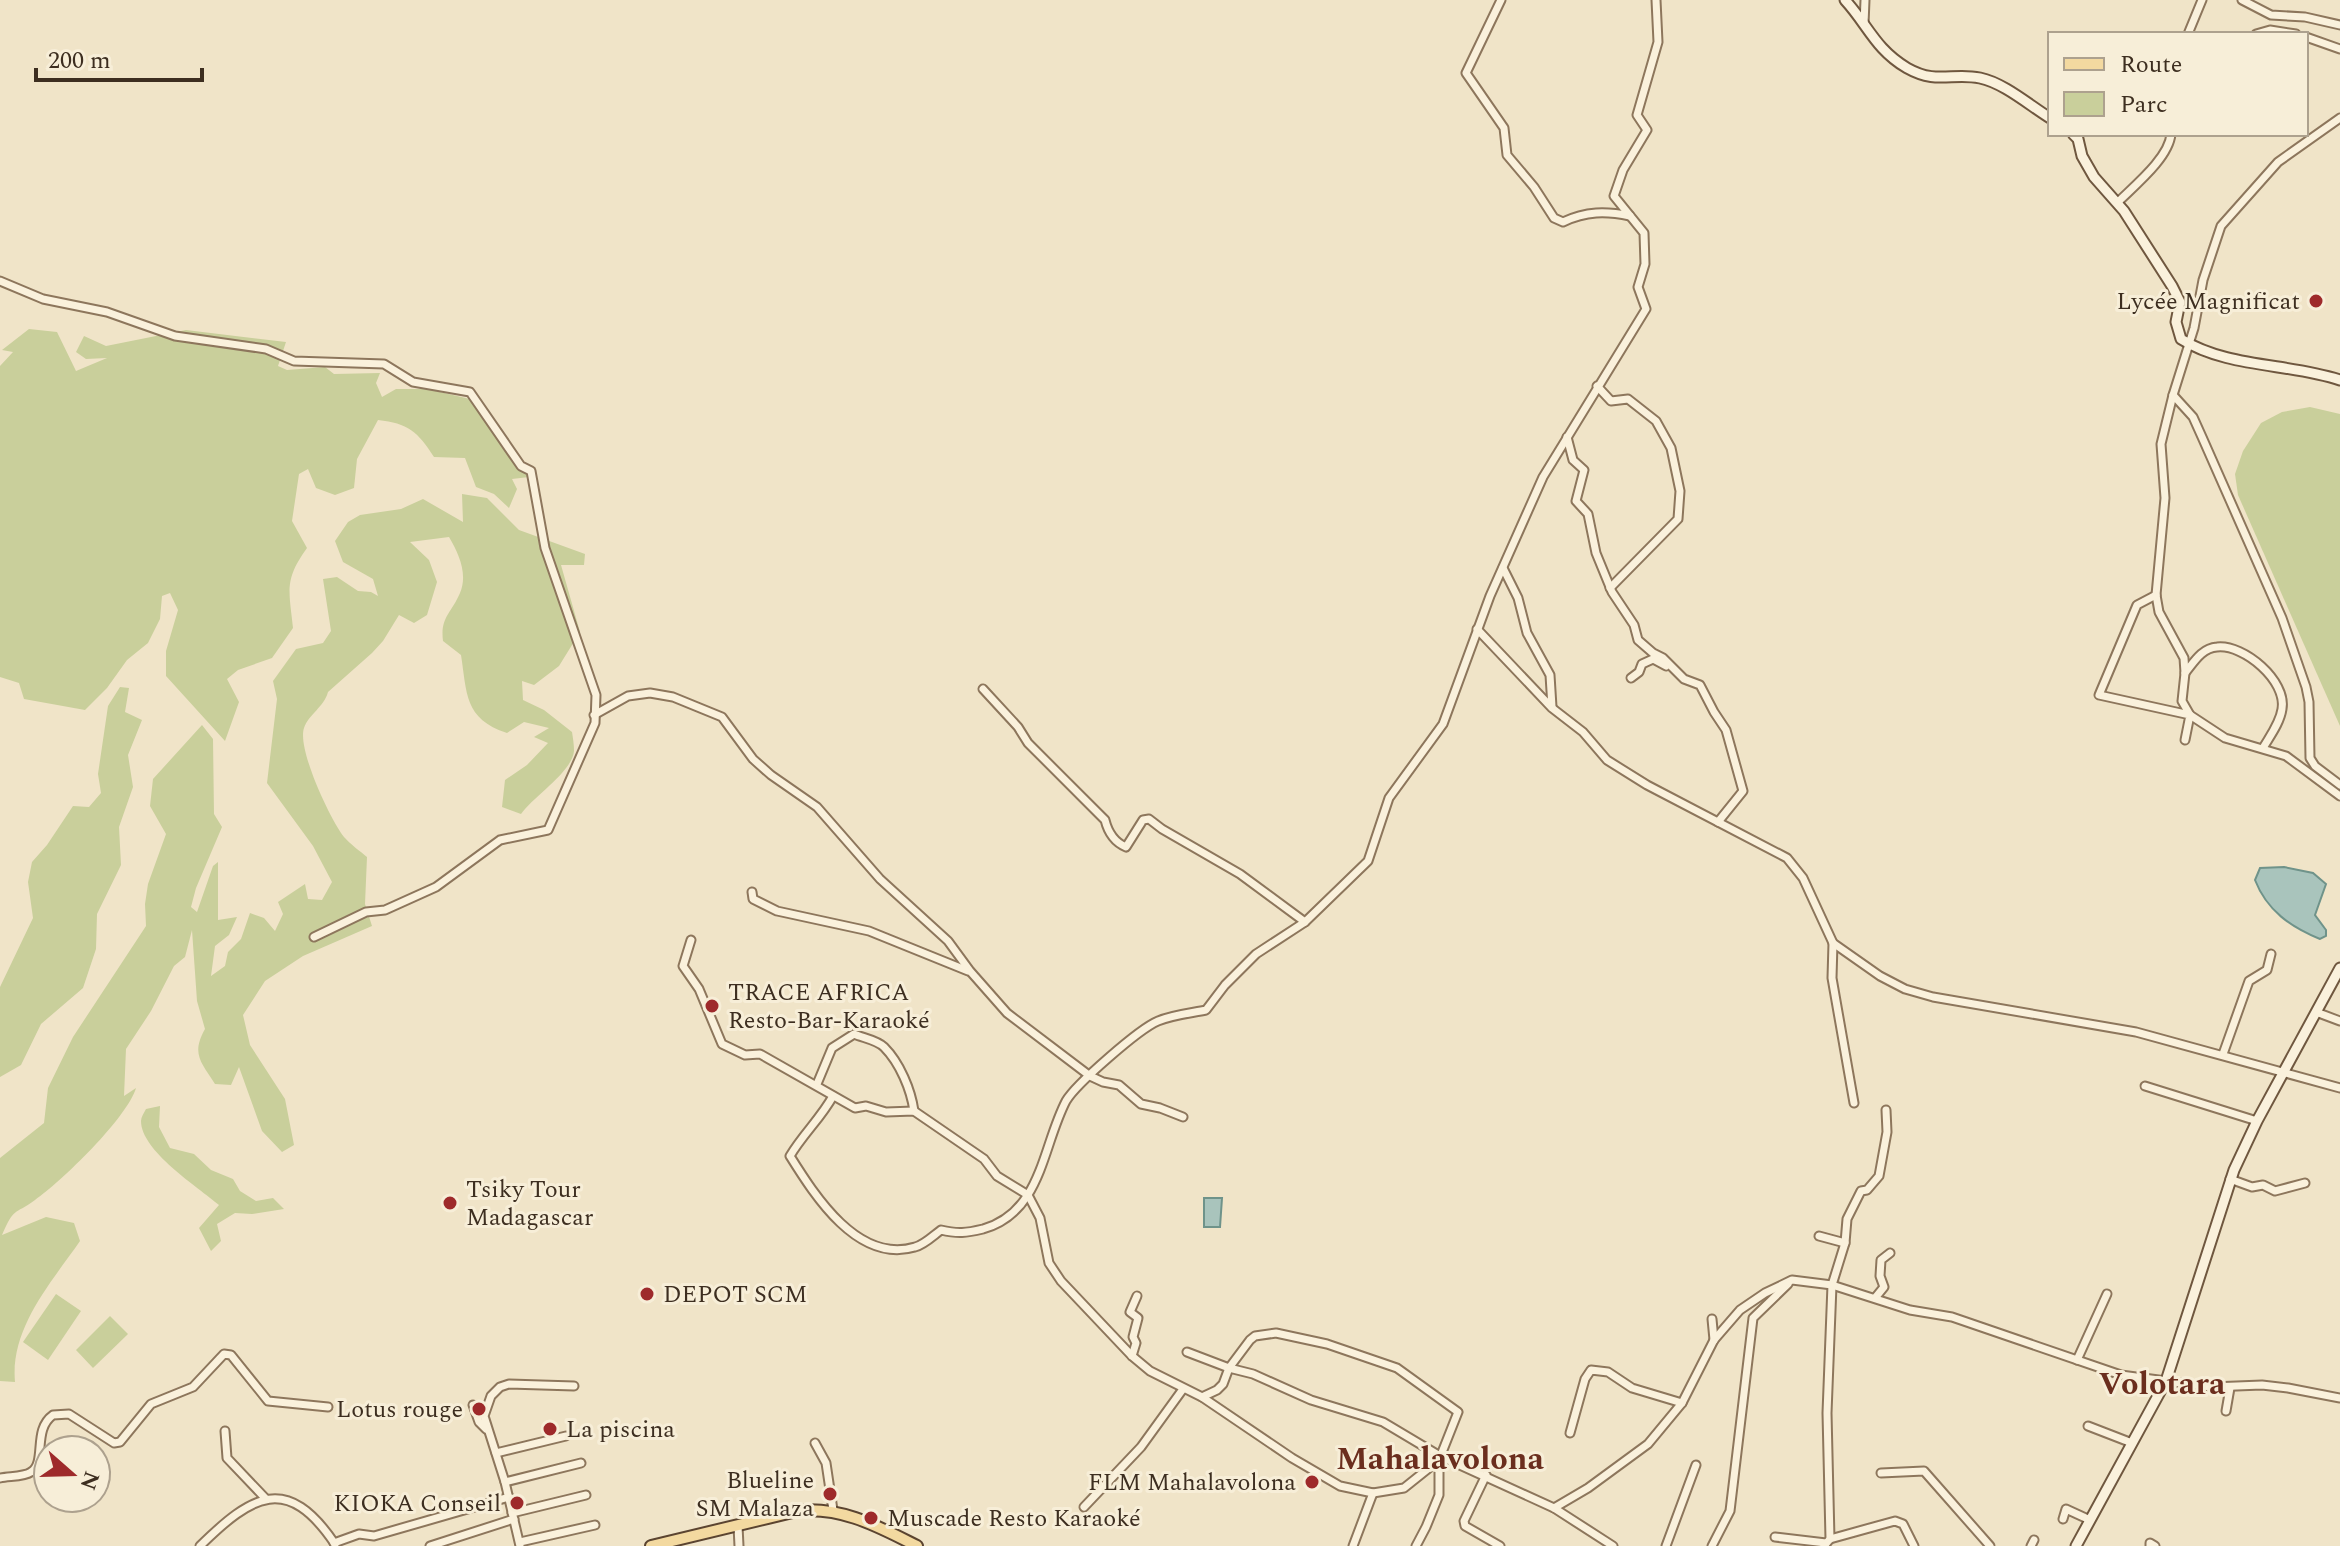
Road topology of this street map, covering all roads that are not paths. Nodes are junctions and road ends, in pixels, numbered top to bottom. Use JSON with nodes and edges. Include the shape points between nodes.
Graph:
{"nodes":[{"id":1,"x":1501,"y":0,"type":"edge"},
{"id":2,"x":1656,"y":0,"type":"edge"},
{"id":3,"x":1845,"y":0,"type":"edge"},
{"id":4,"x":1865,"y":0,"type":"edge"},
{"id":5,"x":2202,"y":0,"type":"edge"},
{"id":6,"x":2242,"y":0,"type":"edge"},
{"id":7,"x":2340,"y":25,"type":"edge"},
{"id":8,"x":1864,"y":26,"type":"junction"},
{"id":9,"x":2189,"y":32,"type":"edge"},
{"id":10,"x":2263,"y":32,"type":"edge"},
{"id":11,"x":2283,"y":32,"type":"edge"},
{"id":12,"x":2308,"y":38,"type":"edge"},
{"id":13,"x":2340,"y":49,"type":"edge"},
{"id":14,"x":2048,"y":117,"type":"edge"},
{"id":15,"x":2340,"y":118,"type":"edge"},
{"id":16,"x":2075,"y":136,"type":"edge"},
{"id":17,"x":2171,"y":136,"type":"edge"},
{"id":18,"x":2117,"y":203,"type":"junction"},
{"id":19,"x":1630,"y":216,"type":"junction"},
{"id":20,"x":0,"y":281,"type":"edge"},
{"id":21,"x":2189,"y":344,"type":"junction"},
{"id":22,"x":2340,"y":380,"type":"edge"},
{"id":23,"x":1597,"y":386,"type":"junction"},
{"id":24,"x":2173,"y":395,"type":"junction"},
{"id":25,"x":1567,"y":437,"type":"junction"},
{"id":26,"x":1503,"y":568,"type":"junction"},
{"id":27,"x":1610,"y":588,"type":"junction"},
{"id":28,"x":2156,"y":595,"type":"junction"},
{"id":29,"x":1477,"y":629,"type":"junction"},
{"id":30,"x":1671,"y":669,"type":"junction"},
{"id":31,"x":2185,"y":673,"type":"junction"},
{"id":32,"x":1631,"y":678,"type":"dead end"},
{"id":33,"x":983,"y":689,"type":"dead end"},
{"id":34,"x":1552,"y":708,"type":"junction"},
{"id":35,"x":594,"y":715,"type":"junction"},
{"id":36,"x":2190,"y":715,"type":"junction"},
{"id":37,"x":2185,"y":740,"type":"dead end"},
{"id":38,"x":2263,"y":748,"type":"junction"},
{"id":39,"x":2340,"y":785,"type":"edge"},
{"id":40,"x":2340,"y":796,"type":"edge"},
{"id":41,"x":1718,"y":822,"type":"junction"},
{"id":42,"x":752,"y":892,"type":"dead end"},
{"id":43,"x":1305,"y":922,"type":"junction"},
{"id":44,"x":314,"y":937,"type":"dead end"},
{"id":45,"x":691,"y":940,"type":"dead end"},
{"id":46,"x":1833,"y":943,"type":"junction"},
{"id":47,"x":2271,"y":954,"type":"dead end"},
{"id":48,"x":2340,"y":968,"type":"edge"},
{"id":49,"x":970,"y":971,"type":"junction"},
{"id":50,"x":2316,"y":1012,"type":"junction"},
{"id":51,"x":2340,"y":1021,"type":"edge"},
{"id":52,"x":2223,"y":1054,"type":"junction"},
{"id":53,"x":2285,"y":1071,"type":"junction"},
{"id":54,"x":1090,"y":1076,"type":"junction"},
{"id":55,"x":817,"y":1084,"type":"junction"},
{"id":56,"x":2145,"y":1086,"type":"dead end"},
{"id":57,"x":2340,"y":1088,"type":"edge"},
{"id":58,"x":833,"y":1096,"type":"junction"},
{"id":59,"x":1854,"y":1103,"type":"dead end"},
{"id":60,"x":1886,"y":1110,"type":"dead end"},
{"id":61,"x":914,"y":1111,"type":"junction"},
{"id":62,"x":1183,"y":1117,"type":"dead end"},
{"id":63,"x":2257,"y":1121,"type":"junction"},
{"id":64,"x":2230,"y":1179,"type":"junction"},
{"id":65,"x":2305,"y":1183,"type":"dead end"},
{"id":66,"x":1028,"y":1195,"type":"junction"},
{"id":67,"x":1819,"y":1236,"type":"dead end"},
{"id":68,"x":1845,"y":1243,"type":"junction"},
{"id":69,"x":1890,"y":1253,"type":"dead end"},
{"id":70,"x":1792,"y":1280,"type":"junction"},
{"id":71,"x":1832,"y":1285,"type":"junction"},
{"id":72,"x":2107,"y":1294,"type":"dead end"},
{"id":73,"x":1137,"y":1296,"type":"dead end"},
{"id":74,"x":1875,"y":1298,"type":"junction"},
{"id":75,"x":1712,"y":1319,"type":"dead end"},
{"id":76,"x":1714,"y":1340,"type":"junction"},
{"id":77,"x":1187,"y":1352,"type":"dead end"},
{"id":78,"x":1132,"y":1356,"type":"junction"},
{"id":79,"x":2077,"y":1360,"type":"junction"},
{"id":80,"x":1229,"y":1368,"type":"junction"},
{"id":81,"x":2166,"y":1381,"type":"junction"},
{"id":82,"x":574,"y":1386,"type":"dead end"},
{"id":83,"x":2230,"y":1388,"type":"junction"},
{"id":84,"x":1183,"y":1389,"type":"junction"},
{"id":85,"x":1202,"y":1397,"type":"junction"},
{"id":86,"x":2340,"y":1398,"type":"edge"},
{"id":87,"x":1682,"y":1403,"type":"junction"},
{"id":88,"x":473,"y":1405,"type":"dead end"},
{"id":89,"x":328,"y":1407,"type":"dead end"},
{"id":90,"x":2226,"y":1411,"type":"dead end"},
{"id":91,"x":2088,"y":1426,"type":"dead end"},
{"id":92,"x":225,"y":1431,"type":"dead end"},
{"id":93,"x":1570,"y":1433,"type":"dead end"},
{"id":94,"x":490,"y":1434,"type":"junction"},
{"id":95,"x":566,"y":1436,"type":"dead end"},
{"id":96,"x":815,"y":1443,"type":"dead end"},
{"id":97,"x":2132,"y":1443,"type":"junction"},
{"id":98,"x":496,"y":1453,"type":"junction"},
{"id":99,"x":1440,"y":1458,"type":"junction"},
{"id":100,"x":581,"y":1463,"type":"dead end"},
{"id":101,"x":1696,"y":1465,"type":"dead end"},
{"id":102,"x":1881,"y":1473,"type":"dead end"},
{"id":103,"x":1486,"y":1475,"type":"junction"},
{"id":104,"x":0,"y":1478,"type":"edge"},
{"id":105,"x":505,"y":1482,"type":"junction"},
{"id":106,"x":1373,"y":1493,"type":"junction"},
{"id":107,"x":586,"y":1495,"type":"dead end"},
{"id":108,"x":509,"y":1497,"type":"junction"},
{"id":109,"x":266,"y":1499,"type":"junction"},
{"id":110,"x":1084,"y":1507,"type":"dead end"},
{"id":111,"x":1554,"y":1508,"type":"junction"},
{"id":112,"x":833,"y":1510,"type":"junction"},
{"id":113,"x":513,"y":1516,"type":"junction"},
{"id":114,"x":2063,"y":1519,"type":"dead end"},
{"id":115,"x":2090,"y":1520,"type":"junction"},
{"id":116,"x":595,"y":1525,"type":"dead end"},
{"id":117,"x":738,"y":1526,"type":"junction"},
{"id":118,"x":1775,"y":1537,"type":"dead end"},
{"id":119,"x":1827,"y":1543,"type":"edge"},
{"id":120,"x":335,"y":1544,"type":"edge"},
{"id":121,"x":520,"y":1544,"type":"edge"},
{"id":122,"x":429,"y":1545,"type":"edge"},
{"id":123,"x":200,"y":1546,"type":"edge"},
{"id":124,"x":651,"y":1546,"type":"edge"},
{"id":125,"x":739,"y":1546,"type":"edge"},
{"id":126,"x":917,"y":1546,"type":"edge"},
{"id":127,"x":1353,"y":1546,"type":"edge"},
{"id":128,"x":1416,"y":1546,"type":"edge"},
{"id":129,"x":1500,"y":1546,"type":"edge"},
{"id":130,"x":1613,"y":1546,"type":"edge"},
{"id":131,"x":1666,"y":1546,"type":"edge"},
{"id":132,"x":1712,"y":1546,"type":"edge"},
{"id":133,"x":1914,"y":1546,"type":"edge"},
{"id":134,"x":1990,"y":1546,"type":"edge"},
{"id":135,"x":2076,"y":1546,"type":"edge"}],
"edges":[{"from":1,"to":19,"type":"street","via":[[1466,73],[1504,128],[1507,155],[1554,218],[1563,222],[1606,211]]},
{"from":2,"to":19,"type":"street","via":[[1658,42],[1637,115],[1647,130],[1614,196]]},
{"from":3,"to":8,"type":"street"},
{"from":4,"to":8,"type":"street"},
{"from":5,"to":9,"type":"street"},
{"from":6,"to":7,"type":"street","via":[[2271,15]]},
{"from":8,"to":14,"type":"street","via":[[1874,42],[1907,68],[1933,79],[1980,78]]},
{"from":10,"to":11,"type":"street"},
{"from":12,"to":13,"type":"street"},
{"from":15,"to":21,"type":"street","via":[[2278,162],[2221,226]]},
{"from":16,"to":18,"type":"street","via":[[2094,177]]},
{"from":17,"to":18,"type":"street","via":[[2170,145]]},
{"from":18,"to":21,"type":"street","via":[[2172,286],[2180,302],[2176,322],[2181,339]]},
{"from":19,"to":23,"type":"street","via":[[1644,233],[1645,264],[1638,287],[1646,309]]},
{"from":20,"to":35,"type":"street","via":[[43,299],[107,312],[175,336],[266,349],[294,361],[384,364],[413,382],[470,392],[521,466],[531,471],[545,548],[596,695]]},
{"from":21,"to":22,"type":"street"},
{"from":21,"to":24,"type":"street"},
{"from":23,"to":25,"type":"street"},
{"from":23,"to":27,"type":"street","via":[[1611,401],[1628,399],[1656,421],[1671,448],[1680,491],[1678,519]]},
{"from":24,"to":28,"type":"street","via":[[2161,444],[2165,498]]},
{"from":24,"to":39,"type":"street","via":[[2193,417],[2282,618],[2309,702],[2310,758]]},
{"from":25,"to":26,"type":"street","via":[[1543,477]]},
{"from":25,"to":27,"type":"street","via":[[1573,460],[1584,470],[1576,501],[1588,514]]},
{"from":26,"to":29,"type":"street"},
{"from":26,"to":34,"type":"street","via":[[1527,633],[1550,675]]},
{"from":27,"to":30,"type":"street","via":[[1638,640]]},
{"from":28,"to":31,"type":"street","via":[[2159,612],[2184,658]]},
{"from":28,"to":36,"type":"street","via":[[2137,605],[2099,695]]},
{"from":29,"to":34,"type":"street"},
{"from":29,"to":43,"type":"street","via":[[1443,724],[1389,798],[1368,861]]},
{"from":30,"to":32,"type":"street","via":[[1653,659]]},
{"from":30,"to":41,"type":"street","via":[[1700,685],[1726,730],[1743,791]]},
{"from":31,"to":36,"type":"street","via":[[2182,701]]},
{"from":31,"to":38,"type":"street","via":[[2200,653],[2218,646],[2240,652],[2268,671],[2280,691],[2282,711]]},
{"from":33,"to":43,"type":"street","via":[[1105,820],[1119,844],[1126,847],[1143,820],[1149,819],[1240,874]]},
{"from":34,"to":41,"type":"street","via":[[1607,760]]},
{"from":35,"to":44,"type":"street","via":[[548,830],[500,840],[436,887]]},
{"from":35,"to":49,"type":"street","via":[[628,696],[650,693],[722,717],[753,759],[817,807],[880,879],[948,941]]},
{"from":36,"to":37,"type":"street"},
{"from":36,"to":38,"type":"street","via":[[2225,738]]},
{"from":38,"to":40,"type":"street","via":[[2286,756]]},
{"from":41,"to":46,"type":"street","via":[[1798,869]]},
{"from":42,"to":49,"type":"street","via":[[753,899],[777,911],[869,931]]},
{"from":43,"to":54,"type":"street","via":[[1256,954],[1206,1010],[1158,1021],[1118,1048]]},
{"from":45,"to":55,"type":"street","via":[[683,966],[699,989],[722,1044],[745,1055],[760,1054]]},
{"from":46,"to":52,"type":"street","via":[[1880,976],[1933,997],[2136,1032]]},
{"from":46,"to":59,"type":"street","via":[[1832,978]]},
{"from":47,"to":52,"type":"street","via":[[2267,970],[2249,981]]},
{"from":48,"to":50,"type":"street"},
{"from":49,"to":54,"type":"street","via":[[1007,1013]]},
{"from":50,"to":51,"type":"street"},
{"from":50,"to":53,"type":"street"},
{"from":52,"to":53,"type":"street"},
{"from":53,"to":57,"type":"street"},
{"from":53,"to":63,"type":"street"},
{"from":54,"to":62,"type":"street","via":[[1119,1085],[1141,1104]]},
{"from":54,"to":66,"type":"street","via":[[1067,1100]]},
{"from":55,"to":58,"type":"street"},
{"from":55,"to":61,"type":"street","via":[[832,1048],[854,1034],[882,1045],[898,1066]]},
{"from":56,"to":63,"type":"street"},
{"from":58,"to":61,"type":"street","via":[[855,1108]]},
{"from":58,"to":66,"type":"street","via":[[790,1156],[813,1193],[851,1233],[884,1249],[916,1247],[941,1230],[961,1235],[1001,1223]]},
{"from":60,"to":68,"type":"street","via":[[1879,1176],[1853,1204]]},
{"from":61,"to":66,"type":"street"},
{"from":63,"to":64,"type":"street"},
{"from":64,"to":65,"type":"street","via":[[2275,1191]]},
{"from":64,"to":81,"type":"street"},
{"from":66,"to":78,"type":"street","via":[[1040,1218],[1049,1263]]},
{"from":67,"to":68,"type":"street"},
{"from":68,"to":71,"type":"street"},
{"from":69,"to":74,"type":"street","via":[[1881,1260],[1884,1287]]},
{"from":70,"to":71,"type":"street"},
{"from":70,"to":76,"type":"street","via":[[1740,1310]]},
{"from":70,"to":132,"type":"street","via":[[1753,1318],[1730,1511]]},
{"from":71,"to":74,"type":"street"},
{"from":71,"to":119,"type":"street"},
{"from":72,"to":79,"type":"street"},
{"from":73,"to":78,"type":"street","via":[[1130,1312],[1138,1321]]},
{"from":74,"to":79,"type":"street","via":[[1952,1317]]},
{"from":75,"to":76,"type":"street"},
{"from":76,"to":87,"type":"street"},
{"from":77,"to":80,"type":"street"},
{"from":78,"to":84,"type":"street"},
{"from":79,"to":81,"type":"street","via":[[2121,1375]]},
{"from":80,"to":85,"type":"street","via":[[1217,1390]]},
{"from":80,"to":99,"type":"street","via":[[1383,1422]]},
{"from":80,"to":99,"type":"street","via":[[1250,1340],[1267,1333],[1327,1344],[1397,1368],[1458,1412]]},
{"from":81,"to":83,"type":"street"},
{"from":81,"to":97,"type":"street"},
{"from":82,"to":94,"type":"street","via":[[500,1387],[484,1416]]},
{"from":83,"to":86,"type":"street","via":[[2262,1385]]},
{"from":83,"to":90,"type":"street"},
{"from":84,"to":85,"type":"street"},
{"from":84,"to":110,"type":"street","via":[[1141,1447]]},
{"from":85,"to":106,"type":"street","via":[[1340,1486]]},
{"from":87,"to":93,"type":"street","via":[[1591,1370]]},
{"from":87,"to":111,"type":"street","via":[[1648,1444]]},
{"from":88,"to":94,"type":"street"},
{"from":89,"to":104,"type":"street","via":[[268,1401],[231,1355],[224,1354],[193,1387],[151,1404],[120,1442],[69,1414],[53,1415],[43,1426],[36,1467]]},
{"from":91,"to":97,"type":"street"},
{"from":92,"to":109,"type":"street","via":[[227,1458]]},
{"from":94,"to":98,"type":"street"},
{"from":95,"to":98,"type":"street"},
{"from":96,"to":112,"type":"street","via":[[826,1463]]},
{"from":97,"to":115,"type":"street"},
{"from":98,"to":105,"type":"street"},
{"from":99,"to":103,"type":"street"},
{"from":99,"to":106,"type":"street","via":[[1404,1488]]},
{"from":99,"to":128,"type":"street","via":[[1439,1495]]},
{"from":100,"to":105,"type":"street"},
{"from":101,"to":131,"type":"street"},
{"from":102,"to":134,"type":"street","via":[[1924,1471]]},
{"from":103,"to":111,"type":"street"},
{"from":103,"to":129,"type":"street","via":[[1464,1521]]},
{"from":105,"to":108,"type":"street"},
{"from":106,"to":127,"type":"street"},
{"from":107,"to":113,"type":"street"},
{"from":108,"to":113,"type":"street"},
{"from":108,"to":120,"type":"street"},
{"from":109,"to":120,"type":"street","via":[[277,1496],[299,1506]]},
{"from":109,"to":123,"type":"street","via":[[240,1511]]},
{"from":111,"to":130,"type":"street"},
{"from":112,"to":117,"type":"main road","via":[[797,1511]]},
{"from":112,"to":126,"type":"main road"},
{"from":113,"to":121,"type":"street"},
{"from":113,"to":122,"type":"street"},
{"from":114,"to":115,"type":"street","via":[[2066,1509]]},
{"from":115,"to":135,"type":"street"},
{"from":116,"to":121,"type":"street"},
{"from":117,"to":124,"type":"main road"},
{"from":117,"to":125,"type":"street"},
{"from":118,"to":119,"type":"street"},
{"from":119,"to":133,"type":"street","via":[[1895,1521],[1903,1524]]}]}
